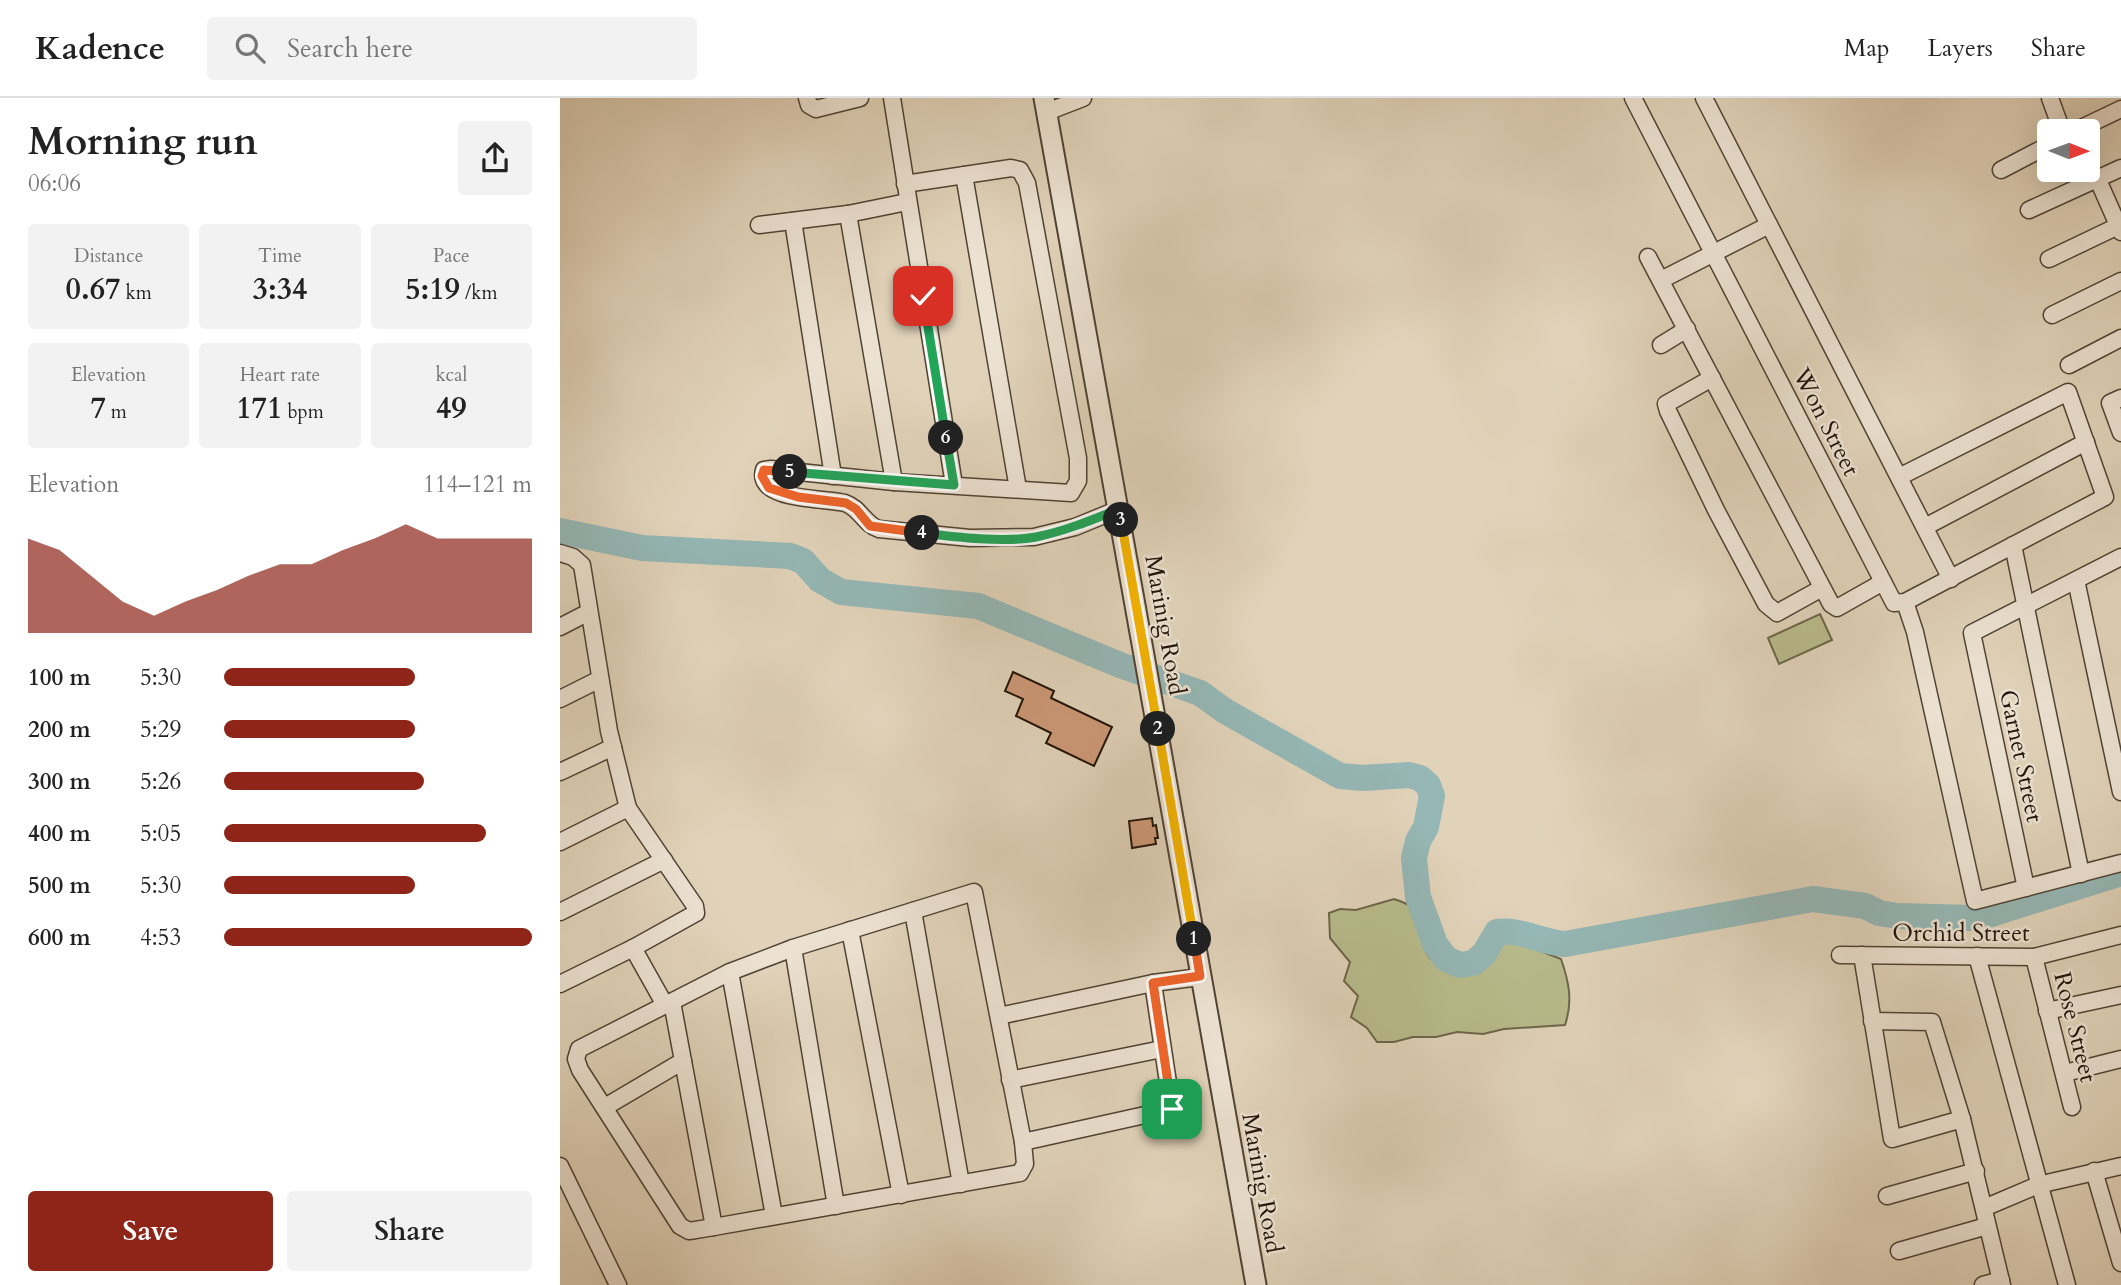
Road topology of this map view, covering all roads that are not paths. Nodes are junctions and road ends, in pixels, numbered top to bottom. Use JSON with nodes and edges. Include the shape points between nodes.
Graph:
{"nodes":[{"id":1,"x":807,"y":98,"type":"edge"},
{"id":2,"x":860,"y":98,"type":"edge"},
{"id":3,"x":892,"y":98,"type":"edge"},
{"id":4,"x":1083,"y":98,"type":"edge"},
{"id":5,"x":1633,"y":98,"type":"edge"},
{"id":6,"x":1704,"y":98,"type":"edge"},
{"id":7,"x":2050,"y":98,"type":"edge"},
{"id":8,"x":1046,"y":105,"type":"edge"},
{"id":9,"x":2121,"y":109,"type":"edge"},
{"id":10,"x":2058,"y":119,"type":"edge"},
{"id":11,"x":2100,"y":119,"type":"edge"},
{"id":12,"x":2037,"y":151,"type":"edge"},
{"id":13,"x":2121,"y":169,"type":"edge"},
{"id":14,"x":2001,"y":170,"type":"dead end"},
{"id":15,"x":964,"y":175,"type":"junction"},
{"id":16,"x":2100,"y":179,"type":"edge"},
{"id":17,"x":2093,"y":182,"type":"edge"},
{"id":18,"x":2099,"y":182,"type":"edge"},
{"id":19,"x":905,"y":184,"type":"junction"},
{"id":20,"x":907,"y":202,"type":"junction"},
{"id":21,"x":2029,"y":210,"type":"dead end"},
{"id":22,"x":848,"y":214,"type":"junction"},
{"id":23,"x":793,"y":221,"type":"junction"},
{"id":24,"x":759,"y":225,"type":"dead end"},
{"id":25,"x":1769,"y":225,"type":"junction"},
{"id":26,"x":2120,"y":229,"type":"edge"},
{"id":27,"x":1713,"y":253,"type":"junction"},
{"id":28,"x":1648,"y":257,"type":"dead end"},
{"id":29,"x":2049,"y":259,"type":"dead end"},
{"id":30,"x":1661,"y":280,"type":"junction"},
{"id":31,"x":2121,"y":281,"type":"edge"},
{"id":32,"x":2052,"y":315,"type":"dead end"},
{"id":33,"x":1687,"y":329,"type":"junction"},
{"id":34,"x":2121,"y":338,"type":"edge"},
{"id":35,"x":1661,"y":345,"type":"dead end"},
{"id":36,"x":2069,"y":365,"type":"dead end"},
{"id":37,"x":1712,"y":378,"type":"junction"},
{"id":38,"x":2121,"y":398,"type":"edge"},
{"id":39,"x":2121,"y":433,"type":"edge"},
{"id":40,"x":2086,"y":442,"type":"junction"},
{"id":41,"x":832,"y":476,"type":"junction"},
{"id":42,"x":1899,"y":477,"type":"junction"},
{"id":43,"x":894,"y":482,"type":"junction"},
{"id":44,"x":954,"y":485,"type":"junction"},
{"id":45,"x":1018,"y":489,"type":"junction"},
{"id":46,"x":1119,"y":509,"type":"junction"},
{"id":47,"x":1925,"y":527,"type":"junction"},
{"id":48,"x":2013,"y":545,"type":"junction"},
{"id":49,"x":560,"y":553,"type":"edge"},
{"id":50,"x":2121,"y":557,"type":"edge"},
{"id":51,"x":1951,"y":579,"type":"junction"},
{"id":52,"x":2076,"y":580,"type":"junction"},
{"id":53,"x":1883,"y":582,"type":"junction"},
{"id":54,"x":1822,"y":589,"type":"junction"},
{"id":55,"x":1905,"y":602,"type":"junction"},
{"id":56,"x":2025,"y":604,"type":"junction"},
{"id":57,"x":589,"y":612,"type":"junction"},
{"id":58,"x":560,"y":627,"type":"edge"},
{"id":59,"x":600,"y":679,"type":"junction"},
{"id":60,"x":560,"y":699,"type":"edge"},
{"id":61,"x":612,"y":747,"type":"junction"},
{"id":62,"x":560,"y":772,"type":"edge"},
{"id":63,"x":2121,"y":792,"type":"edge"},
{"id":64,"x":628,"y":808,"type":"junction"},
{"id":65,"x":560,"y":842,"type":"edge"},
{"id":66,"x":664,"y":860,"type":"junction"},
{"id":67,"x":2121,"y":863,"type":"edge"},
{"id":68,"x":2081,"y":874,"type":"junction"},
{"id":69,"x":2026,"y":888,"type":"junction"},
{"id":70,"x":913,"y":911,"type":"junction"},
{"id":71,"x":560,"y":912,"type":"edge"},
{"id":72,"x":850,"y":930,"type":"junction"},
{"id":73,"x":2121,"y":934,"type":"edge"},
{"id":74,"x":633,"y":948,"type":"junction"},
{"id":75,"x":793,"y":948,"type":"junction"},
{"id":76,"x":1840,"y":955,"type":"dead end"},
{"id":77,"x":1862,"y":955,"type":"junction"},
{"id":78,"x":1976,"y":956,"type":"junction"},
{"id":79,"x":2034,"y":957,"type":"junction"},
{"id":80,"x":730,"y":972,"type":"junction"},
{"id":81,"x":1200,"y":976,"type":"junction"},
{"id":82,"x":1153,"y":983,"type":"junction"},
{"id":83,"x":560,"y":984,"type":"edge"},
{"id":84,"x":2121,"y":995,"type":"edge"},
{"id":85,"x":668,"y":1004,"type":"junction"},
{"id":86,"x":2047,"y":1011,"type":"junction"},
{"id":87,"x":999,"y":1016,"type":"junction"},
{"id":88,"x":1872,"y":1021,"type":"junction"},
{"id":89,"x":1162,"y":1049,"type":"junction"},
{"id":90,"x":2121,"y":1059,"type":"edge"},
{"id":91,"x":683,"y":1061,"type":"junction"},
{"id":92,"x":2065,"y":1073,"type":"junction"},
{"id":93,"x":1010,"y":1080,"type":"junction"},
{"id":94,"x":605,"y":1107,"type":"junction"},
{"id":95,"x":2073,"y":1107,"type":"dead end"},
{"id":96,"x":1962,"y":1119,"type":"junction"},
{"id":97,"x":1023,"y":1142,"type":"junction"},
{"id":98,"x":560,"y":1166,"type":"edge"},
{"id":99,"x":2121,"y":1167,"type":"edge"},
{"id":100,"x":1976,"y":1171,"type":"junction"},
{"id":101,"x":2094,"y":1171,"type":"junction"},
{"id":102,"x":961,"y":1184,"type":"junction"},
{"id":103,"x":2038,"y":1185,"type":"junction"},
{"id":104,"x":901,"y":1195,"type":"junction"},
{"id":105,"x":1887,"y":1196,"type":"dead end"},
{"id":106,"x":836,"y":1206,"type":"junction"},
{"id":107,"x":1984,"y":1208,"type":"junction"},
{"id":108,"x":774,"y":1216,"type":"junction"},
{"id":109,"x":1987,"y":1226,"type":"junction"},
{"id":110,"x":714,"y":1227,"type":"junction"},
{"id":111,"x":1899,"y":1251,"type":"dead end"},
{"id":112,"x":2121,"y":1263,"type":"edge"},
{"id":113,"x":2002,"y":1283,"type":"edge"},
{"id":114,"x":618,"y":1285,"type":"edge"},
{"id":115,"x":1256,"y":1285,"type":"edge"},
{"id":116,"x":1983,"y":1285,"type":"edge"},
{"id":117,"x":2067,"y":1285,"type":"edge"}],
"edges":[{"from":1,"to":2,"type":"street","via":[[816,109]]},
{"from":3,"to":19,"type":"street"},
{"from":4,"to":8,"type":"street"},
{"from":5,"to":27,"type":"street","name":"Won Street"},
{"from":6,"to":25,"type":"street"},
{"from":7,"to":10,"type":"street"},
{"from":8,"to":46,"type":"street","name":"Marinig Road"},
{"from":9,"to":11,"type":"street"},
{"from":12,"to":14,"type":"street"},
{"from":13,"to":16,"type":"street"},
{"from":15,"to":19,"type":"street"},
{"from":15,"to":45,"type":"street"},
{"from":15,"to":45,"type":"street","via":[[1011,168],[1020,170],[1027,183],[1078,458],[1078,481],[1071,493]]},
{"from":17,"to":21,"type":"street"},
{"from":18,"to":26,"type":"street"},
{"from":19,"to":20,"type":"street"},
{"from":20,"to":22,"type":"street"},
{"from":20,"to":44,"type":"street"},
{"from":22,"to":23,"type":"street"},
{"from":22,"to":43,"type":"street"},
{"from":23,"to":24,"type":"street"},
{"from":23,"to":41,"type":"street"},
{"from":25,"to":27,"type":"street"},
{"from":25,"to":42,"type":"street"},
{"from":26,"to":29,"type":"street"},
{"from":27,"to":30,"type":"street"},
{"from":27,"to":53,"type":"street","name":"Won Street"},
{"from":28,"to":30,"type":"street"},
{"from":30,"to":33,"type":"street"},
{"from":31,"to":32,"type":"street"},
{"from":33,"to":35,"type":"street"},
{"from":33,"to":37,"type":"street"},
{"from":34,"to":36,"type":"street"},
{"from":37,"to":54,"type":"street"},
{"from":37,"to":54,"type":"street","via":[[1666,404],[1716,510],[1766,604],[1777,613]]},
{"from":38,"to":39,"type":"street","via":[[2110,403]]},
{"from":40,"to":42,"type":"street","via":[[2068,392]]},
{"from":40,"to":47,"type":"street"},
{"from":40,"to":48,"type":"street","via":[[2105,497]]},
{"from":41,"to":43,"type":"street"},
{"from":41,"to":46,"type":"street","via":[[771,469],[764,470],[762,476],[769,488],[846,503],[870,526],[970,538],[1034,537]]},
{"from":42,"to":47,"type":"street"},
{"from":43,"to":44,"type":"street"},
{"from":44,"to":45,"type":"street"},
{"from":46,"to":81,"type":"street","name":"Marinig Road"},
{"from":47,"to":51,"type":"street"},
{"from":48,"to":51,"type":"street"},
{"from":48,"to":56,"type":"street"},
{"from":49,"to":57,"type":"street","via":[[582,565]]},
{"from":50,"to":52,"type":"street"},
{"from":51,"to":55,"type":"street"},
{"from":52,"to":56,"type":"street"},
{"from":52,"to":63,"type":"street"},
{"from":53,"to":54,"type":"street","via":[[1836,608]]},
{"from":53,"to":55,"type":"street","name":"Won Street","via":[[1895,603]]},
{"from":55,"to":69,"type":"street","via":[[1975,901]]},
{"from":56,"to":68,"type":"street"},
{"from":56,"to":69,"type":"street","name":"Garnet Street","via":[[1972,633]]},
{"from":57,"to":58,"type":"street"},
{"from":57,"to":59,"type":"street"},
{"from":59,"to":60,"type":"street"},
{"from":59,"to":61,"type":"street"},
{"from":61,"to":62,"type":"street"},
{"from":61,"to":64,"type":"street"},
{"from":64,"to":65,"type":"street"},
{"from":64,"to":66,"type":"street"},
{"from":66,"to":71,"type":"street"},
{"from":66,"to":74,"type":"street","via":[[696,913]]},
{"from":67,"to":68,"type":"street"},
{"from":68,"to":69,"type":"street"},
{"from":70,"to":72,"type":"street"},
{"from":70,"to":87,"type":"street","via":[[974,892]]},
{"from":70,"to":102,"type":"street"},
{"from":72,"to":75,"type":"street"},
{"from":72,"to":104,"type":"street"},
{"from":73,"to":79,"type":"street","name":"Orchid Street"},
{"from":74,"to":83,"type":"street"},
{"from":74,"to":85,"type":"street"},
{"from":75,"to":80,"type":"street"},
{"from":75,"to":106,"type":"street"},
{"from":76,"to":77,"type":"street","name":"Orchid Street"},
{"from":77,"to":78,"type":"street","name":"Orchid Street"},
{"from":77,"to":88,"type":"street"},
{"from":78,"to":79,"type":"street","name":"Orchid Street"},
{"from":78,"to":103,"type":"street"},
{"from":79,"to":86,"type":"street","name":"Rose Street"},
{"from":80,"to":85,"type":"street"},
{"from":80,"to":108,"type":"street"},
{"from":81,"to":82,"type":"street"},
{"from":81,"to":115,"type":"street","name":"Marinig Road"},
{"from":82,"to":87,"type":"street"},
{"from":82,"to":89,"type":"street"},
{"from":84,"to":86,"type":"street"},
{"from":85,"to":91,"type":"street"},
{"from":85,"to":94,"type":"street","via":[[579,1049],[580,1070]]},
{"from":86,"to":92,"type":"street","name":"Rose Street"},
{"from":87,"to":93,"type":"street"},
{"from":88,"to":96,"type":"street","via":[[1932,1022]]},
{"from":88,"to":96,"type":"street","via":[[1892,1139]]},
{"from":89,"to":93,"type":"street"},
{"from":89,"to":97,"type":"street","via":[[1172,1109]]},
{"from":90,"to":92,"type":"street"},
{"from":91,"to":94,"type":"street"},
{"from":91,"to":110,"type":"street"},
{"from":92,"to":95,"type":"street","name":"Rose Street"},
{"from":93,"to":97,"type":"street"},
{"from":94,"to":110,"type":"street","via":[[680,1226],[689,1231]]},
{"from":96,"to":100,"type":"street"},
{"from":97,"to":102,"type":"street","via":[[1025,1164],[1020,1173]]},
{"from":98,"to":114,"type":"street"},
{"from":99,"to":101,"type":"street"},
{"from":100,"to":105,"type":"street"},
{"from":100,"to":107,"type":"street"},
{"from":101,"to":103,"type":"street"},
{"from":101,"to":112,"type":"street"},
{"from":102,"to":104,"type":"street"},
{"from":103,"to":107,"type":"street"},
{"from":103,"to":117,"type":"street"},
{"from":104,"to":106,"type":"street"},
{"from":106,"to":108,"type":"street"},
{"from":107,"to":109,"type":"street"},
{"from":108,"to":110,"type":"street"},
{"from":109,"to":111,"type":"street"},
{"from":109,"to":113,"type":"street"},
{"from":113,"to":116,"type":"street"}]}
